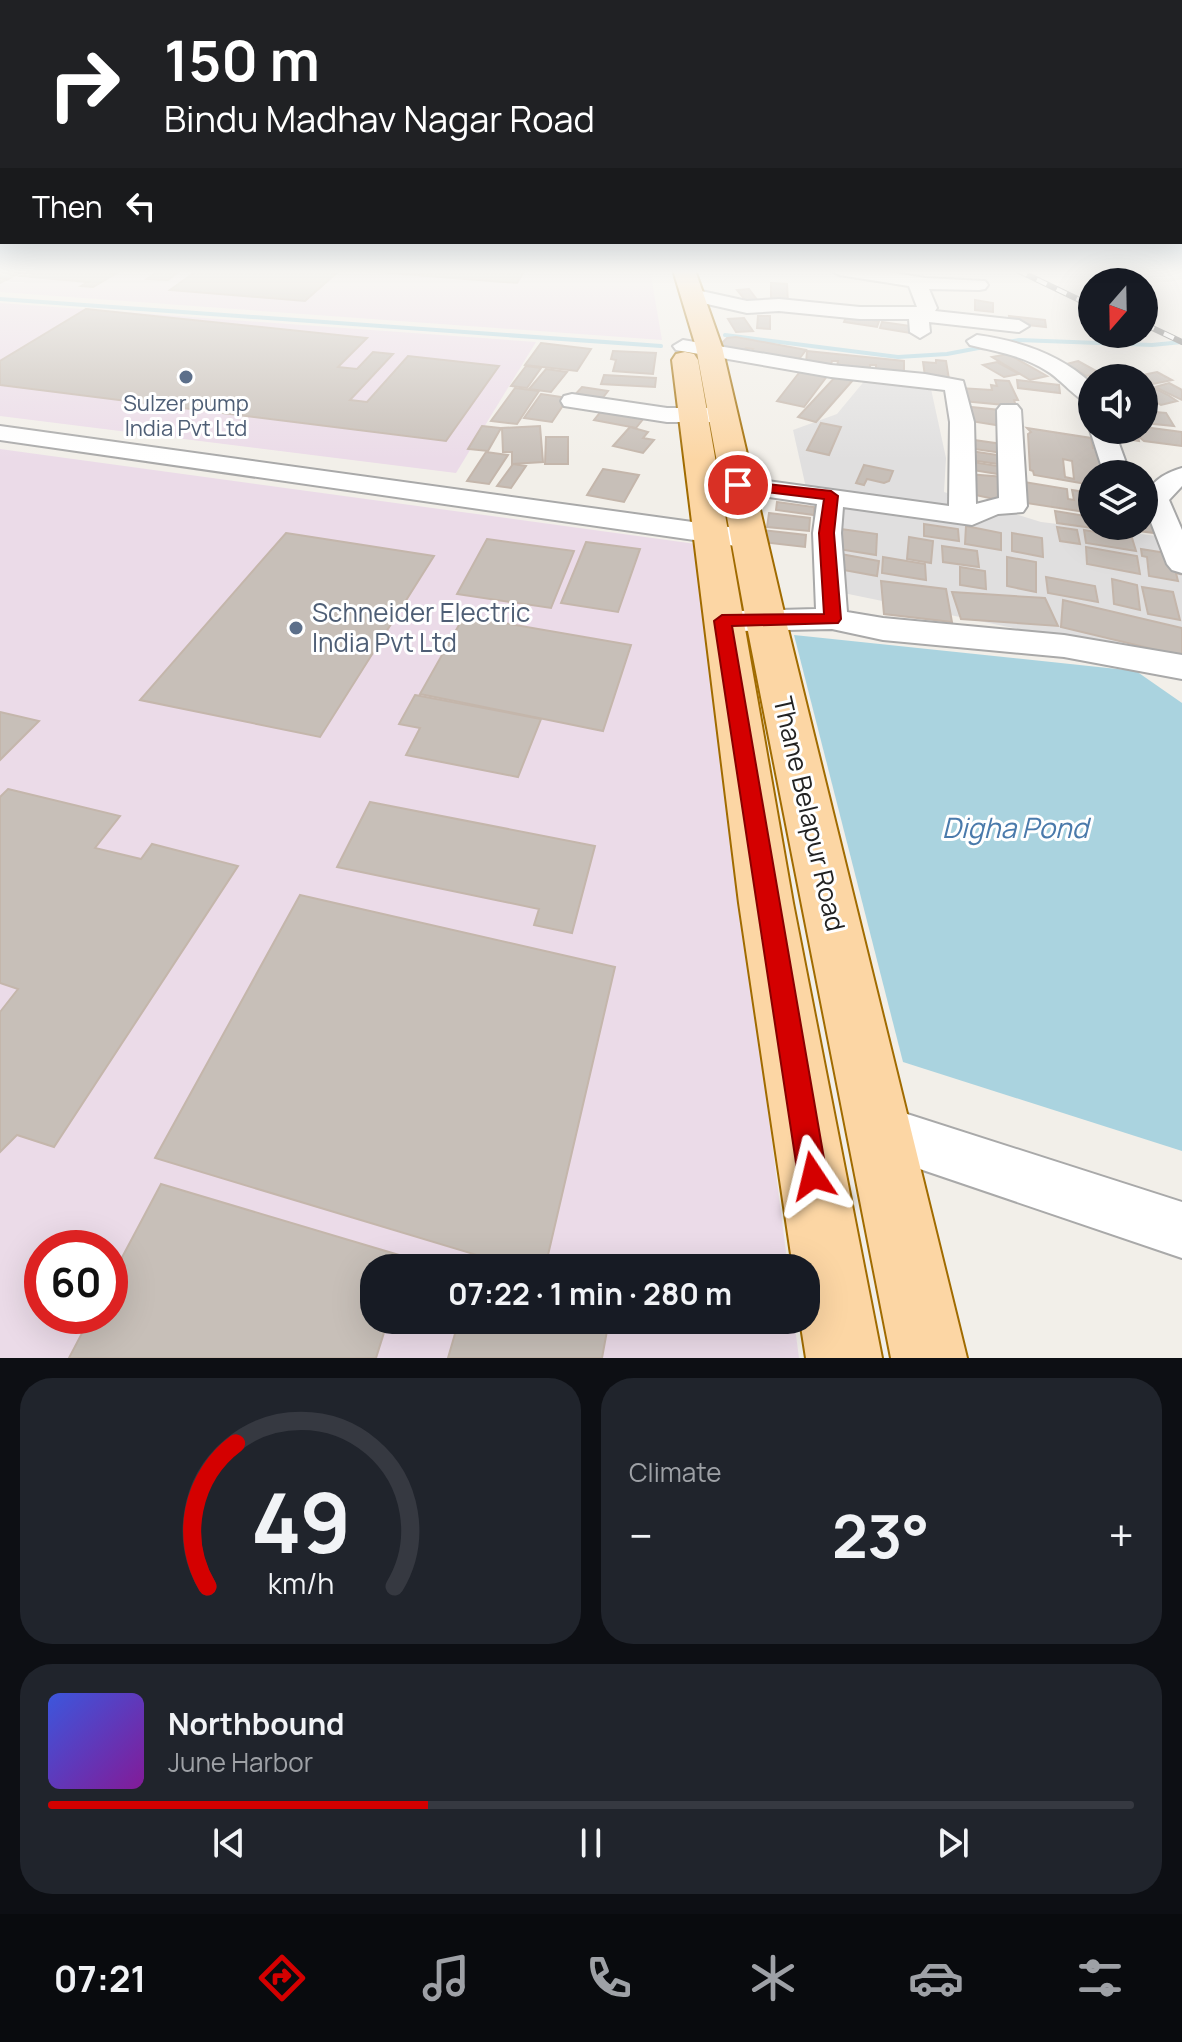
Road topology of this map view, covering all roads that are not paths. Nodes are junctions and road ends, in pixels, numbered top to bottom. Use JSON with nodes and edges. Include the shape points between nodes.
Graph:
{"nodes":[{"id":1,"x":693,"y":333,"type":"edge"},
{"id":2,"x":920,"y":333,"type":"edge"},
{"id":3,"x":696,"y":347,"type":"junction"},
{"id":4,"x":1078,"y":384,"type":"edge"},
{"id":5,"x":572,"y":401,"type":"dead end"},
{"id":6,"x":604,"y":406,"type":"junction"},
{"id":7,"x":1009,"y":410,"type":"dead end"},
{"id":8,"x":708,"y":415,"type":"junction"},
{"id":9,"x":587,"y":425,"type":"dead end"},
{"id":10,"x":0,"y":433,"type":"edge"},
{"id":11,"x":1182,"y":476,"type":"edge"},
{"id":12,"x":738,"y":485,"type":"junction"},
{"id":13,"x":1158,"y":492,"type":"edge"},
{"id":14,"x":831,"y":496,"type":"junction"},
{"id":15,"x":1158,"y":515,"type":"edge"},
{"id":16,"x":963,"y":516,"type":"junction"},
{"id":17,"x":730,"y":537,"type":"junction"},
{"id":18,"x":1182,"y":564,"type":"edge"},
{"id":19,"x":832,"y":619,"type":"junction"},
{"id":20,"x":744,"y":621,"type":"junction"},
{"id":21,"x":1182,"y":667,"type":"edge"},
{"id":22,"x":879,"y":1131,"type":"junction"},
{"id":23,"x":1182,"y":1230,"type":"edge"},
{"id":24,"x":844,"y":1358,"type":"edge"},
{"id":25,"x":929,"y":1358,"type":"edge"}],
"edges":[{"from":1,"to":3,"type":"main road","name":"Thane Belapur Road"},
{"from":2,"to":4,"type":"street","via":[[997,344],[1042,359]]},
{"from":3,"to":8,"type":"main road","name":"Thane Belapur Road"},
{"from":3,"to":16,"type":"street","via":[[832,372],[955,386],[962,422]]},
{"from":5,"to":6,"type":"street"},
{"from":6,"to":8,"type":"street"},
{"from":6,"to":9,"type":"street"},
{"from":7,"to":16,"type":"street","via":[[1013,506]]},
{"from":8,"to":12,"type":"main road","name":"Thane Belapur Road"},
{"from":8,"to":17,"type":"main road","name":"Thane Belapur Road"},
{"from":10,"to":17,"type":"street"},
{"from":11,"to":13,"type":"street"},
{"from":12,"to":14,"type":"street"},
{"from":12,"to":17,"type":"main road","name":"Thane Belapur Road"},
{"from":14,"to":16,"type":"street"},
{"from":14,"to":19,"type":"street","via":[[827,533]]},
{"from":15,"to":18,"type":"street"},
{"from":17,"to":20,"type":"main road","name":"Thane Belapur Road"},
{"from":19,"to":20,"type":"street"},
{"from":19,"to":21,"type":"street","via":[[883,629],[1064,646]]},
{"from":20,"to":22,"type":"main road","name":"Thane Belapur Road"},
{"from":20,"to":24,"type":"main road","name":"Thane Belapur Road","via":[[766,903]]},
{"from":22,"to":23,"type":"street"},
{"from":22,"to":25,"type":"main road","name":"Thane Belapur Road"}]}
